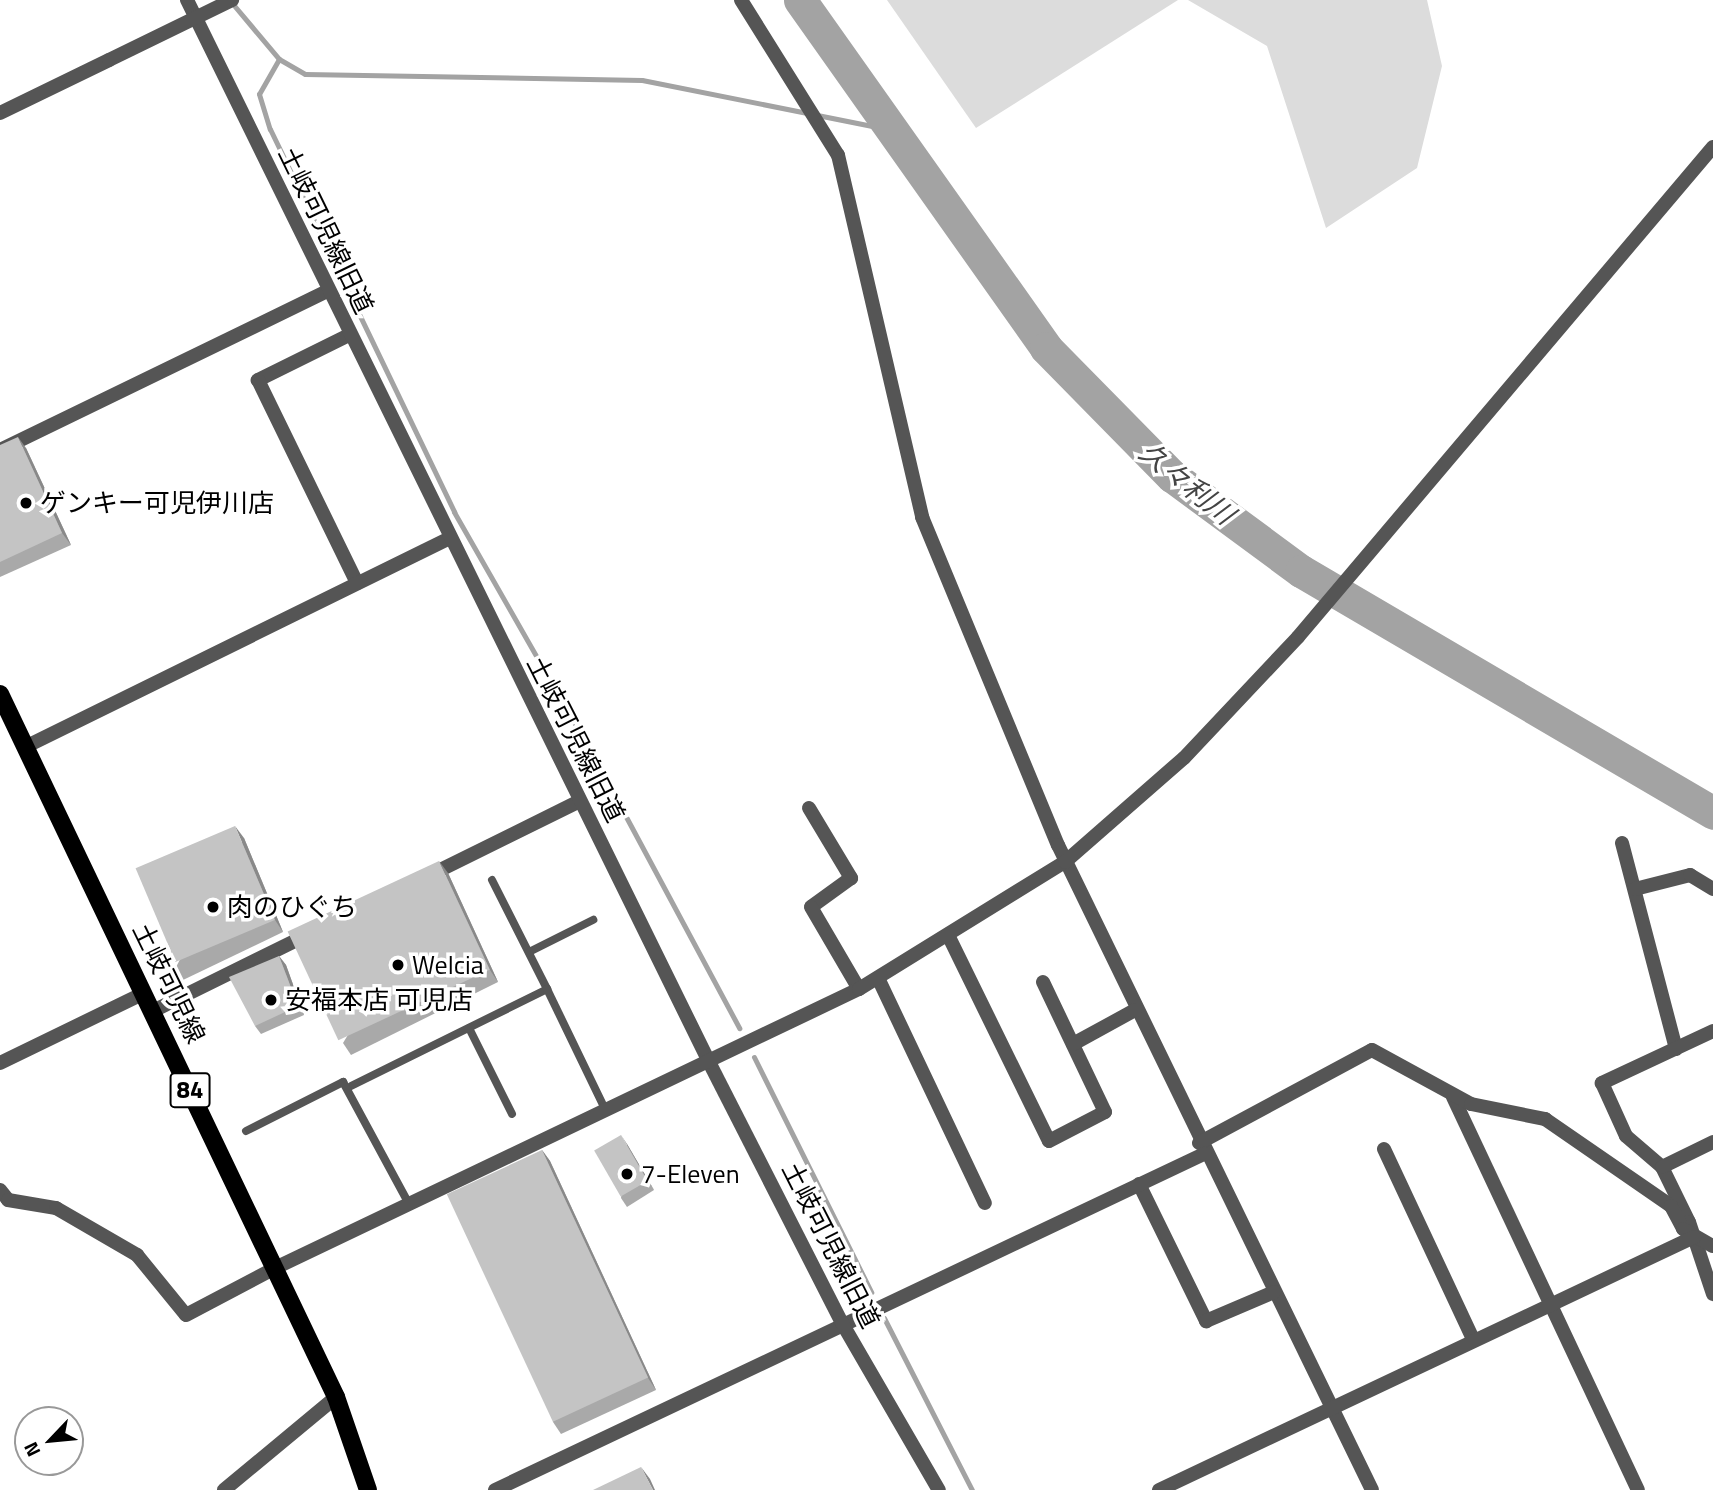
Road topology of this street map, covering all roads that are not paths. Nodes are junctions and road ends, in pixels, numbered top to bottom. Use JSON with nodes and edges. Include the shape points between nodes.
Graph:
{"nodes":[{"id":1,"x":187,"y":0,"type":"edge"},
{"id":2,"x":232,"y":0,"type":"edge"},
{"id":3,"x":741,"y":0,"type":"edge"},
{"id":4,"x":196,"y":17,"type":"junction"},
{"id":5,"x":0,"y":113,"type":"edge"},
{"id":6,"x":1713,"y":148,"type":"edge"},
{"id":7,"x":328,"y":291,"type":"junction"},
{"id":8,"x":349,"y":335,"type":"junction"},
{"id":9,"x":0,"y":450,"type":"edge"},
{"id":10,"x":449,"y":538,"type":"junction"},
{"id":11,"x":357,"y":583,"type":"junction"},
{"id":12,"x":0,"y":694,"type":"edge"},
{"id":13,"x":25,"y":747,"type":"junction"},
{"id":14,"x":580,"y":801,"type":"junction"},
{"id":15,"x":809,"y":808,"type":"dead end"},
{"id":16,"x":1622,"y":843,"type":"dead end"},
{"id":17,"x":1065,"y":862,"type":"junction"},
{"id":18,"x":492,"y":880,"type":"dead end"},
{"id":19,"x":409,"y":885,"type":"edge"},
{"id":20,"x":1635,"y":888,"type":"junction"},
{"id":21,"x":1713,"y":889,"type":"edge"},
{"id":22,"x":593,"y":920,"type":"dead end"},
{"id":23,"x":324,"y":927,"type":"edge"},
{"id":24,"x":949,"y":937,"type":"junction"},
{"id":25,"x":528,"y":952,"type":"junction"},
{"id":26,"x":878,"y":978,"type":"junction"},
{"id":27,"x":1043,"y":982,"type":"dead end"},
{"id":28,"x":547,"y":989,"type":"junction"},
{"id":29,"x":859,"y":989,"type":"junction"},
{"id":30,"x":144,"y":993,"type":"junction"},
{"id":31,"x":1135,"y":1010,"type":"junction"},
{"id":32,"x":153,"y":1011,"type":"junction"},
{"id":33,"x":469,"y":1028,"type":"junction"},
{"id":34,"x":1713,"y":1031,"type":"edge"},
{"id":35,"x":1073,"y":1044,"type":"junction"},
{"id":36,"x":1676,"y":1049,"type":"junction"},
{"id":37,"x":709,"y":1062,"type":"junction"},
{"id":38,"x":0,"y":1063,"type":"edge"},
{"id":39,"x":351,"y":1087,"type":"junction"},
{"id":40,"x":1453,"y":1097,"type":"junction"},
{"id":41,"x":606,"y":1111,"type":"junction"},
{"id":42,"x":512,"y":1114,"type":"dead end"},
{"id":43,"x":246,"y":1131,"type":"dead end"},
{"id":44,"x":1713,"y":1142,"type":"edge"},
{"id":45,"x":1202,"y":1148,"type":"junction"},
{"id":46,"x":1384,"y":1149,"type":"dead end"},
{"id":47,"x":1662,"y":1167,"type":"junction"},
{"id":48,"x":1139,"y":1184,"type":"junction"},
{"id":49,"x":0,"y":1190,"type":"edge"},
{"id":50,"x":985,"y":1203,"type":"dead end"},
{"id":51,"x":409,"y":1204,"type":"junction"},
{"id":52,"x":1694,"y":1237,"type":"junction"},
{"id":53,"x":1713,"y":1246,"type":"edge"},
{"id":54,"x":275,"y":1268,"type":"junction"},
{"id":55,"x":1274,"y":1292,"type":"junction"},
{"id":56,"x":1713,"y":1294,"type":"edge"},
{"id":57,"x":1550,"y":1303,"type":"junction"},
{"id":58,"x":842,"y":1322,"type":"junction"},
{"id":59,"x":1473,"y":1339,"type":"junction"},
{"id":60,"x":336,"y":1397,"type":"junction"},
{"id":61,"x":1331,"y":1404,"type":"junction"},
{"id":62,"x":224,"y":1490,"type":"edge"},
{"id":63,"x":368,"y":1490,"type":"edge"},
{"id":64,"x":495,"y":1490,"type":"edge"},
{"id":65,"x":939,"y":1490,"type":"edge"},
{"id":66,"x":1159,"y":1490,"type":"edge"},
{"id":67,"x":1373,"y":1490,"type":"edge"},
{"id":68,"x":1638,"y":1490,"type":"edge"}],
"edges":[{"from":1,"to":4,"type":"street","name":"土岐可児線旧道"},
{"from":2,"to":4,"type":"street"},
{"from":3,"to":17,"type":"street","via":[[831,144],[845,178],[922,517]]},
{"from":4,"to":5,"type":"street"},
{"from":4,"to":7,"type":"street","name":"土岐可児線旧道"},
{"from":6,"to":17,"type":"street","via":[[1298,637],[1184,758]]},
{"from":7,"to":8,"type":"street","name":"土岐可児線旧道"},
{"from":7,"to":9,"type":"street"},
{"from":8,"to":10,"type":"street","name":"土岐可児線旧道"},
{"from":8,"to":11,"type":"street","via":[[258,380]]},
{"from":10,"to":11,"type":"street"},
{"from":10,"to":14,"type":"street","name":"土岐可児線旧道"},
{"from":11,"to":13,"type":"street"},
{"from":12,"to":13,"type":"main road","name":"土岐可児線","number":"84"},
{"from":13,"to":30,"type":"main road","name":"土岐可児線","number":"84"},
{"from":14,"to":19,"type":"street"},
{"from":14,"to":37,"type":"street","name":"土岐可児線旧道"},
{"from":15,"to":29,"type":"street","via":[[851,878],[811,907]]},
{"from":16,"to":20,"type":"street"},
{"from":17,"to":24,"type":"street"},
{"from":17,"to":31,"type":"street"},
{"from":18,"to":25,"type":"lane"},
{"from":20,"to":21,"type":"street","via":[[1689,875]]},
{"from":20,"to":36,"type":"street"},
{"from":22,"to":25,"type":"lane"},
{"from":23,"to":32,"type":"street"},
{"from":24,"to":26,"type":"street"},
{"from":24,"to":35,"type":"street","via":[[1049,1141],[1105,1112]]},
{"from":25,"to":28,"type":"lane"},
{"from":26,"to":29,"type":"street"},
{"from":26,"to":50,"type":"street"},
{"from":27,"to":35,"type":"street"},
{"from":28,"to":33,"type":"lane"},
{"from":28,"to":41,"type":"lane"},
{"from":29,"to":37,"type":"street"},
{"from":30,"to":32,"type":"main road","name":"土岐可児線","number":"84"},
{"from":30,"to":38,"type":"street"},
{"from":31,"to":35,"type":"street"},
{"from":31,"to":45,"type":"street"},
{"from":32,"to":54,"type":"main road","name":"土岐可児線","number":"84"},
{"from":33,"to":39,"type":"lane"},
{"from":33,"to":42,"type":"lane"},
{"from":34,"to":36,"type":"street"},
{"from":36,"to":47,"type":"street","via":[[1602,1083],[1626,1136]]},
{"from":37,"to":41,"type":"street"},
{"from":37,"to":58,"type":"street","name":"土岐可児線旧道"},
{"from":39,"to":43,"type":"lane","via":[[344,1082]]},
{"from":39,"to":51,"type":"lane"},
{"from":40,"to":45,"type":"street","via":[[1372,1050]]},
{"from":40,"to":52,"type":"street","via":[[1545,1119],[1671,1206]]},
{"from":40,"to":57,"type":"street"},
{"from":41,"to":51,"type":"street"},
{"from":44,"to":47,"type":"street"},
{"from":45,"to":48,"type":"street"},
{"from":45,"to":55,"type":"street"},
{"from":46,"to":59,"type":"street"},
{"from":47,"to":52,"type":"street"},
{"from":48,"to":55,"type":"street","via":[[1206,1321]]},
{"from":48,"to":58,"type":"street"},
{"from":49,"to":54,"type":"street","via":[[8,1200],[56,1208],[137,1255],[186,1315]]},
{"from":51,"to":54,"type":"street"},
{"from":52,"to":53,"type":"street"},
{"from":52,"to":56,"type":"street"},
{"from":52,"to":57,"type":"street"},
{"from":54,"to":60,"type":"main road","name":"土岐可児線","number":"84"},
{"from":55,"to":61,"type":"street"},
{"from":57,"to":59,"type":"street"},
{"from":57,"to":68,"type":"street"},
{"from":58,"to":64,"type":"street"},
{"from":58,"to":65,"type":"street","name":"土岐可児線旧道"},
{"from":59,"to":61,"type":"street"},
{"from":60,"to":62,"type":"street"},
{"from":60,"to":63,"type":"main road","name":"土岐可児線","number":"84"},
{"from":61,"to":66,"type":"street"},
{"from":61,"to":67,"type":"street"}]}
